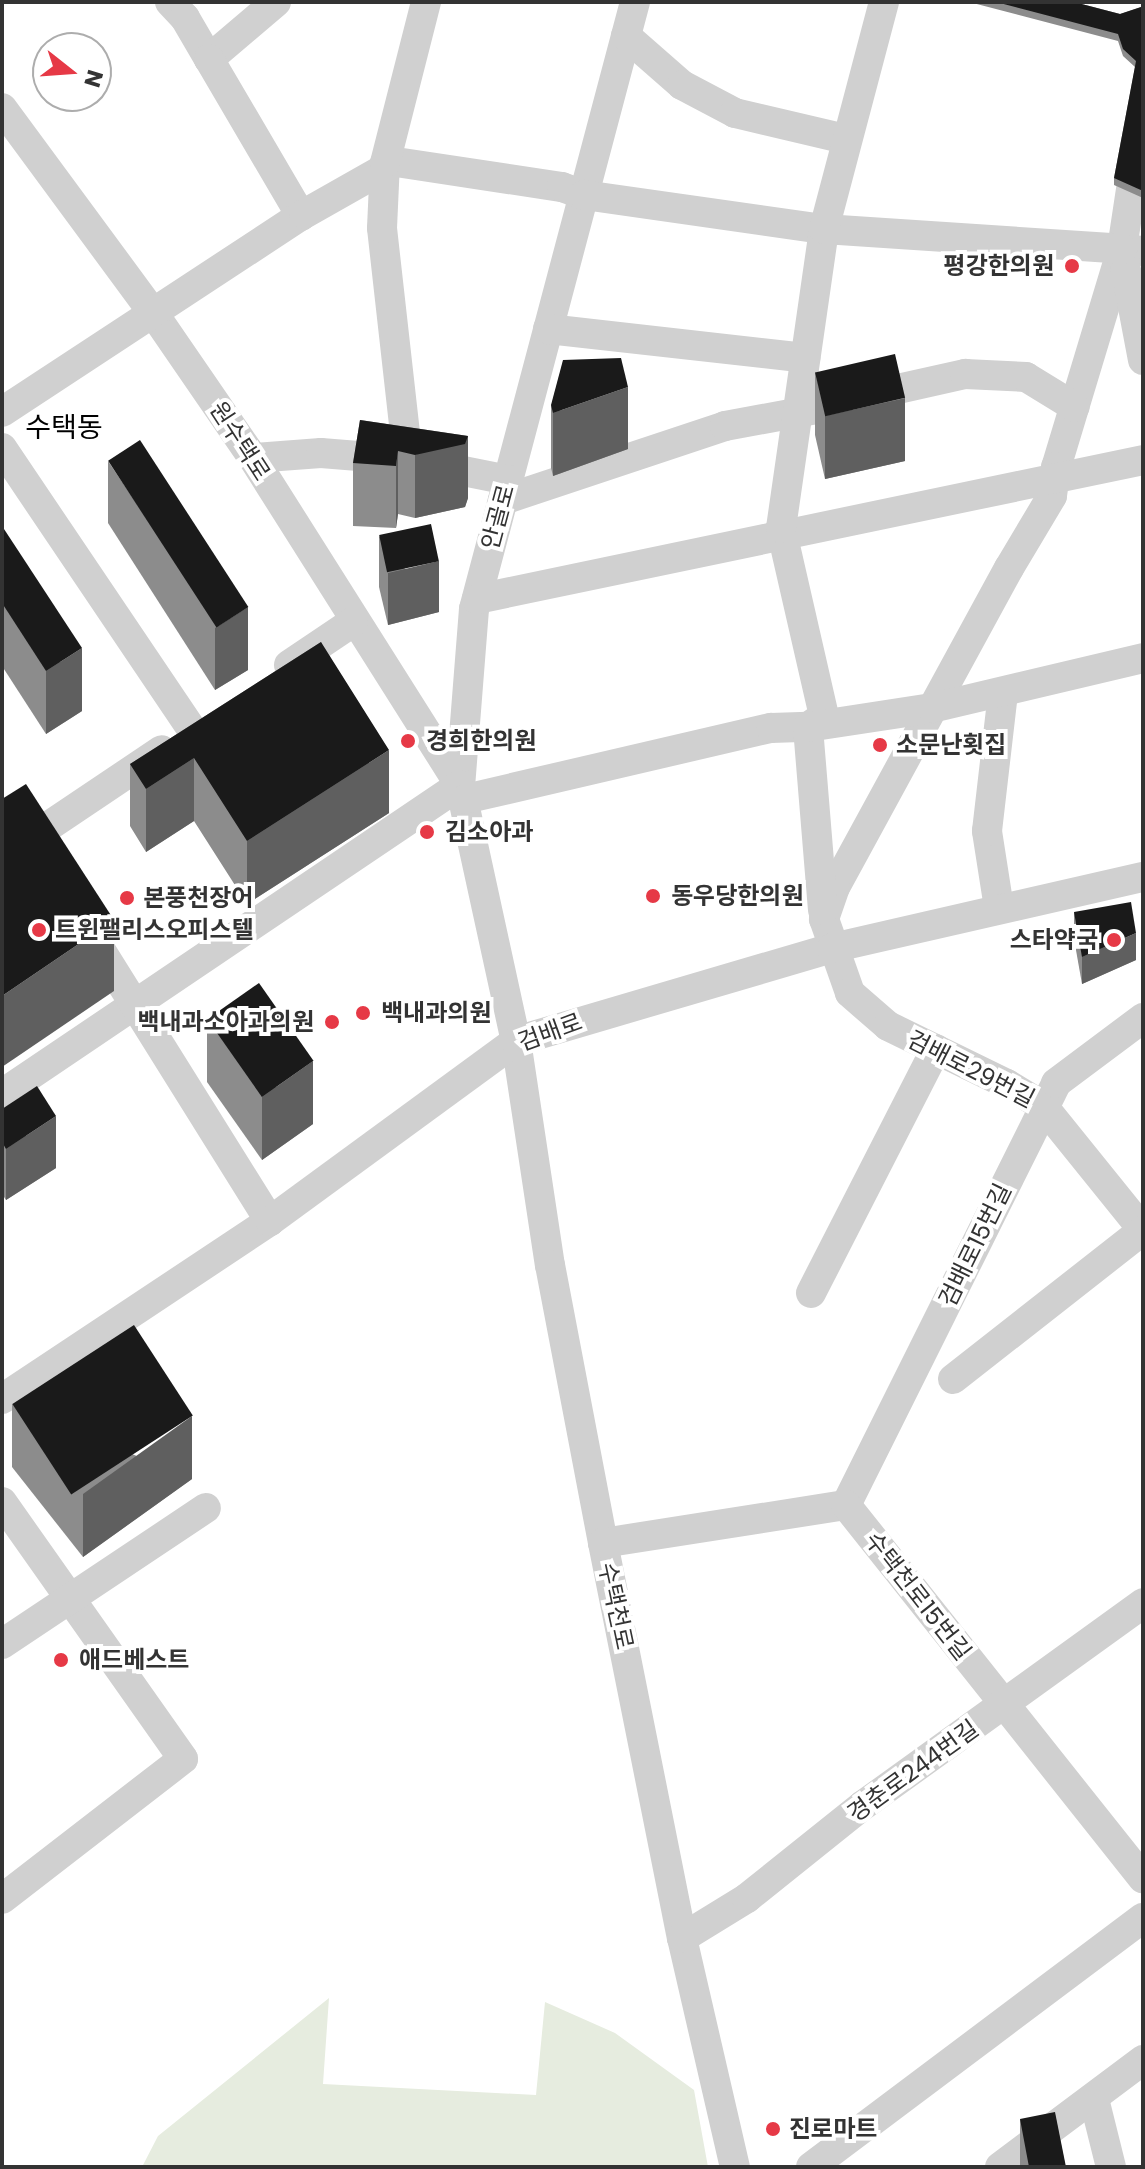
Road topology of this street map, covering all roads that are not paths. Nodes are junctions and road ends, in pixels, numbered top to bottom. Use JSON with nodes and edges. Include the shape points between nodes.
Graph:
{"nodes":[{"id":1,"x":170,"y":2,"type":"edge"},
{"id":2,"x":276,"y":2,"type":"edge"},
{"id":3,"x":426,"y":2,"type":"edge"},
{"id":4,"x":635,"y":2,"type":"edge"},
{"id":5,"x":884,"y":2,"type":"edge"},
{"id":6,"x":626,"y":36,"type":"junction"},
{"id":7,"x":209,"y":59,"type":"junction"},
{"id":8,"x":2,"y":108,"type":"edge"},
{"id":9,"x":1143,"y":110,"type":"edge"},
{"id":10,"x":846,"y":139,"type":"junction"},
{"id":11,"x":385,"y":168,"type":"junction"},
{"id":12,"x":584,"y":195,"type":"junction"},
{"id":13,"x":301,"y":216,"type":"junction"},
{"id":14,"x":824,"y":229,"type":"junction"},
{"id":15,"x":1132,"y":250,"type":"edge"},
{"id":16,"x":154,"y":314,"type":"junction"},
{"id":17,"x":548,"y":329,"type":"junction"},
{"id":18,"x":805,"y":358,"type":"junction"},
{"id":19,"x":1143,"y":360,"type":"edge"},
{"id":20,"x":1075,"y":407,"type":"junction"},
{"id":21,"x":2,"y":412,"type":"edge"},
{"id":22,"x":795,"y":414,"type":"junction"},
{"id":23,"x":2,"y":448,"type":"edge"},
{"id":24,"x":253,"y":458,"type":"junction"},
{"id":25,"x":408,"y":460,"type":"junction"},
{"id":26,"x":1143,"y":460,"type":"edge"},
{"id":27,"x":1055,"y":476,"type":"junction"},
{"id":28,"x":506,"y":490,"type":"junction"},
{"id":29,"x":783,"y":535,"type":"junction"},
{"id":30,"x":477,"y":599,"type":"junction"},
{"id":31,"x":353,"y":622,"type":"junction"},
{"id":32,"x":1143,"y":658,"type":"edge"},
{"id":33,"x":266,"y":680,"type":"edge"},
{"id":34,"x":1003,"y":692,"type":"junction"},
{"id":35,"x":932,"y":708,"type":"junction"},
{"id":36,"x":808,"y":727,"type":"junction"},
{"id":37,"x":462,"y":792,"type":"junction"},
{"id":38,"x":11,"y":814,"type":"edge"},
{"id":39,"x":28,"y":840,"type":"junction"},
{"id":40,"x":2,"y":857,"type":"edge"},
{"id":41,"x":53,"y":877,"type":"edge"},
{"id":42,"x":1143,"y":877,"type":"edge"},
{"id":43,"x":999,"y":908,"type":"junction"},
{"id":44,"x":78,"y":915,"type":"edge"},
{"id":45,"x":824,"y":919,"type":"junction"},
{"id":46,"x":832,"y":948,"type":"junction"},
{"id":47,"x":136,"y":1003,"type":"junction"},
{"id":48,"x":1143,"y":1018,"type":"edge"},
{"id":49,"x":516,"y":1041,"type":"junction"},
{"id":50,"x":936,"y":1049,"type":"junction"},
{"id":51,"x":2,"y":1094,"type":"edge"},
{"id":52,"x":1043,"y":1106,"type":"junction"},
{"id":53,"x":270,"y":1221,"type":"junction"},
{"id":54,"x":1143,"y":1230,"type":"edge"},
{"id":55,"x":811,"y":1293,"type":"dead end"},
{"id":56,"x":953,"y":1379,"type":"dead end"},
{"id":57,"x":2,"y":1399,"type":"edge"},
{"id":58,"x":2,"y":1502,"type":"edge"},
{"id":59,"x":846,"y":1505,"type":"junction"},
{"id":60,"x":206,"y":1508,"type":"dead end"},
{"id":61,"x":603,"y":1543,"type":"junction"},
{"id":62,"x":69,"y":1597,"type":"junction"},
{"id":63,"x":1143,"y":1603,"type":"edge"},
{"id":64,"x":2,"y":1644,"type":"edge"},
{"id":65,"x":1005,"y":1706,"type":"junction"},
{"id":66,"x":1143,"y":1878,"type":"edge"},
{"id":67,"x":2,"y":1899,"type":"edge"},
{"id":68,"x":1143,"y":1918,"type":"edge"},
{"id":69,"x":682,"y":1938,"type":"junction"},
{"id":70,"x":1143,"y":2060,"type":"edge"},
{"id":71,"x":1094,"y":2099,"type":"junction"},
{"id":72,"x":735,"y":2167,"type":"edge"},
{"id":73,"x":811,"y":2167,"type":"edge"},
{"id":74,"x":1000,"y":2167,"type":"edge"},
{"id":75,"x":1111,"y":2167,"type":"edge"}],
"edges":[{"from":1,"to":7,"type":"street"},
{"from":2,"to":7,"type":"street"},
{"from":3,"to":11,"type":"street"},
{"from":4,"to":6,"type":"street","name":"안골로"},
{"from":5,"to":10,"type":"street"},
{"from":6,"to":10,"type":"street","via":[[682,85],[735,113]]},
{"from":6,"to":12,"type":"street","name":"안골로"},
{"from":7,"to":13,"type":"street"},
{"from":8,"to":16,"type":"street","name":"원수택로"},
{"from":9,"to":15,"type":"street"},
{"from":10,"to":14,"type":"street"},
{"from":11,"to":12,"type":"street","via":[[396,162],[562,187]]},
{"from":11,"to":13,"type":"street"},
{"from":11,"to":25,"type":"street","via":[[382,228]]},
{"from":12,"to":14,"type":"street"},
{"from":12,"to":17,"type":"street","name":"안골로"},
{"from":13,"to":16,"type":"street"},
{"from":14,"to":15,"type":"street"},
{"from":14,"to":18,"type":"street"},
{"from":15,"to":19,"type":"street"},
{"from":15,"to":20,"type":"street"},
{"from":16,"to":21,"type":"street"},
{"from":16,"to":24,"type":"street","name":"원수택로"},
{"from":17,"to":18,"type":"street"},
{"from":17,"to":28,"type":"street","name":"안골로"},
{"from":18,"to":22,"type":"street"},
{"from":20,"to":22,"type":"street","via":[[1026,377],[965,374]]},
{"from":20,"to":27,"type":"street"},
{"from":22,"to":28,"type":"street","via":[[725,426]]},
{"from":22,"to":29,"type":"street"},
{"from":23,"to":39,"type":"street","via":[[204,722]]},
{"from":24,"to":25,"type":"street","via":[[321,453]]},
{"from":24,"to":31,"type":"street","name":"원수택로"},
{"from":25,"to":28,"type":"street"},
{"from":26,"to":27,"type":"street"},
{"from":27,"to":29,"type":"street"},
{"from":27,"to":35,"type":"street","via":[[1052,496]]},
{"from":28,"to":30,"type":"street","name":"안골로"},
{"from":29,"to":30,"type":"street"},
{"from":29,"to":36,"type":"street","via":[[824,716]]},
{"from":30,"to":37,"type":"street","name":"안골로"},
{"from":31,"to":33,"type":"street"},
{"from":31,"to":37,"type":"street","name":"원수택로"},
{"from":32,"to":34,"type":"street"},
{"from":34,"to":35,"type":"street"},
{"from":34,"to":43,"type":"street","via":[[987,831]]},
{"from":35,"to":36,"type":"street"},
{"from":35,"to":45,"type":"street","via":[[835,887]]},
{"from":36,"to":37,"type":"street","via":[[771,728]]},
{"from":36,"to":45,"type":"street","name":"검배로29번길"},
{"from":37,"to":47,"type":"street"},
{"from":37,"to":49,"type":"street","name":"안골로"},
{"from":38,"to":39,"type":"street"},
{"from":39,"to":40,"type":"street"},
{"from":39,"to":41,"type":"street"},
{"from":42,"to":43,"type":"street","name":"검배로"},
{"from":43,"to":46,"type":"street","name":"검배로"},
{"from":44,"to":47,"type":"street"},
{"from":45,"to":46,"type":"street","name":"검배로29번길"},
{"from":46,"to":49,"type":"street","name":"검배로"},
{"from":46,"to":50,"type":"street","name":"검배로29번길","via":[[850,993],[888,1026]]},
{"from":47,"to":51,"type":"street"},
{"from":47,"to":53,"type":"street"},
{"from":48,"to":52,"type":"street","name":"검배로15번길","via":[[1056,1083]]},
{"from":49,"to":53,"type":"street","name":"검배로"},
{"from":49,"to":61,"type":"street","name":"수택천로","via":[[550,1265]]},
{"from":50,"to":52,"type":"street","name":"검배로29번길"},
{"from":50,"to":55,"type":"street"},
{"from":52,"to":54,"type":"street","name":"검배로29번길"},
{"from":52,"to":59,"type":"street","name":"검배로15번길"},
{"from":53,"to":57,"type":"street","name":"검배로"},
{"from":54,"to":56,"type":"street","name":"검배로29번길"},
{"from":58,"to":62,"type":"street"},
{"from":59,"to":61,"type":"street"},
{"from":59,"to":65,"type":"street","name":"수택천로15번길"},
{"from":60,"to":62,"type":"street"},
{"from":61,"to":69,"type":"street","name":"수택천로"},
{"from":62,"to":64,"type":"street"},
{"from":62,"to":67,"type":"street","via":[[183,1759]]},
{"from":63,"to":65,"type":"street","name":"경춘로244번길"},
{"from":65,"to":66,"type":"street","name":"수택천로15번길"},
{"from":65,"to":69,"type":"street","name":"경춘로244번길","via":[[862,1806],[747,1898]]},
{"from":68,"to":73,"type":"street"},
{"from":69,"to":72,"type":"street","name":"수택천로"},
{"from":70,"to":71,"type":"street"},
{"from":71,"to":74,"type":"street"},
{"from":71,"to":75,"type":"street"}]}
